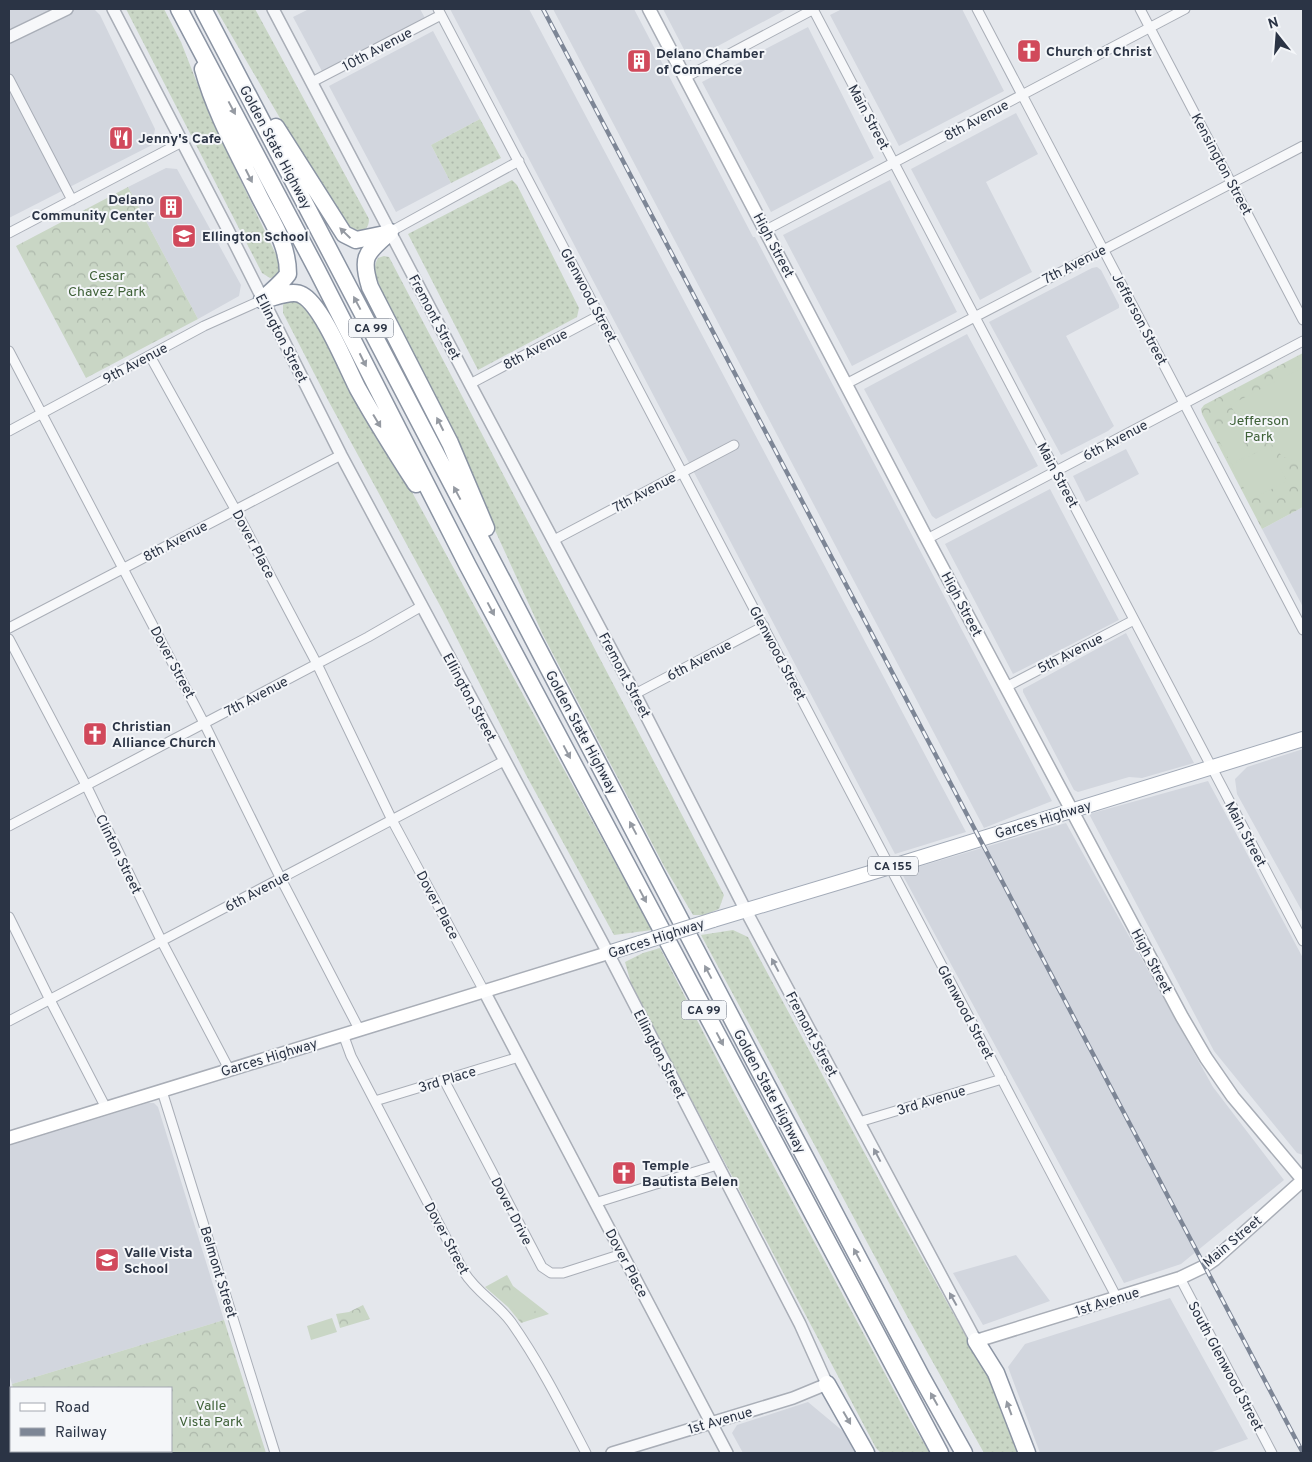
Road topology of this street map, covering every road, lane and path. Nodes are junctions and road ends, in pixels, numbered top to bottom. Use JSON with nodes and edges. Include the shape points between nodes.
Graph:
{"nodes":[{"id":1,"x":67,"y":9,"type":"edge"},
{"id":2,"x":113,"y":9,"type":"edge"},
{"id":3,"x":179,"y":9,"type":"edge"},
{"id":4,"x":203,"y":9,"type":"edge"},
{"id":5,"x":273,"y":9,"type":"edge"},
{"id":6,"x":649,"y":9,"type":"edge"},
{"id":7,"x":813,"y":9,"type":"edge"},
{"id":8,"x":977,"y":9,"type":"edge"},
{"id":9,"x":1140,"y":9,"type":"edge"},
{"id":10,"x":1185,"y":9,"type":"edge"},
{"id":11,"x":440,"y":12,"type":"edge"},
{"id":12,"x":1150,"y":28,"type":"junction"},
{"id":13,"x":192,"y":34,"type":"junction"},
{"id":14,"x":9,"y":37,"type":"edge"},
{"id":15,"x":221,"y":43,"type":"junction"},
{"id":16,"x":686,"y":77,"type":"junction"},
{"id":17,"x":9,"y":78,"type":"edge"},
{"id":18,"x":312,"y":82,"type":"junction"},
{"id":19,"x":1022,"y":95,"type":"junction"},
{"id":20,"x":182,"y":142,"type":"junction"},
{"id":21,"x":1303,"y":146,"type":"edge"},
{"id":22,"x":519,"y":161,"type":"junction"},
{"id":23,"x":894,"y":163,"type":"junction"},
{"id":24,"x":1231,"y":182,"type":"junction"},
{"id":25,"x":72,"y":200,"type":"junction"},
{"id":26,"x":766,"y":230,"type":"junction"},
{"id":27,"x":390,"y":232,"type":"junction"},
{"id":28,"x":9,"y":233,"type":"edge"},
{"id":29,"x":1104,"y":249,"type":"junction"},
{"id":30,"x":262,"y":300,"type":"junction"},
{"id":31,"x":600,"y":315,"type":"junction"},
{"id":32,"x":974,"y":317,"type":"junction"},
{"id":33,"x":1303,"y":320,"type":"edge"},
{"id":34,"x":1303,"y":341,"type":"edge"},
{"id":35,"x":9,"y":351,"type":"edge"},
{"id":36,"x":150,"y":356,"type":"junction"},
{"id":37,"x":470,"y":384,"type":"junction"},
{"id":38,"x":846,"y":384,"type":"junction"},
{"id":39,"x":1184,"y":404,"type":"junction"},
{"id":40,"x":41,"y":413,"type":"junction"},
{"id":41,"x":9,"y":431,"type":"edge"},
{"id":42,"x":734,"y":445,"type":"dead end"},
{"id":43,"x":341,"y":455,"type":"junction"},
{"id":44,"x":1055,"y":471,"type":"junction"},
{"id":45,"x":682,"y":472,"type":"junction"},
{"id":46,"x":236,"y":510,"type":"junction"},
{"id":47,"x":927,"y":539,"type":"junction"},
{"id":48,"x":554,"y":540,"type":"junction"},
{"id":49,"x":468,"y":566,"type":"junction"},
{"id":50,"x":123,"y":568,"type":"junction"},
{"id":51,"x":422,"y":606,"type":"junction"},
{"id":52,"x":521,"y":614,"type":"junction"},
{"id":53,"x":1134,"y":620,"type":"junction"},
{"id":54,"x":764,"y":626,"type":"junction"},
{"id":55,"x":9,"y":628,"type":"edge"},
{"id":56,"x":1303,"y":630,"type":"edge"},
{"id":57,"x":9,"y":639,"type":"edge"},
{"id":58,"x":316,"y":664,"type":"junction"},
{"id":59,"x":1006,"y":687,"type":"junction"},
{"id":60,"x":635,"y":694,"type":"junction"},
{"id":61,"x":204,"y":723,"type":"junction"},
{"id":62,"x":1303,"y":739,"type":"edge"},
{"id":63,"x":504,"y":760,"type":"junction"},
{"id":64,"x":1211,"y":768,"type":"junction"},
{"id":65,"x":86,"y":785,"type":"junction"},
{"id":66,"x":1072,"y":810,"type":"junction"},
{"id":67,"x":392,"y":820,"type":"junction"},
{"id":68,"x":9,"y":826,"type":"edge"},
{"id":69,"x":890,"y":867,"type":"junction"},
{"id":70,"x":281,"y":879,"type":"junction"},
{"id":71,"x":745,"y":909,"type":"junction"},
{"id":72,"x":9,"y":917,"type":"edge"},
{"id":73,"x":1303,"y":941,"type":"edge"},
{"id":74,"x":162,"y":942,"type":"junction"},
{"id":75,"x":608,"y":953,"type":"junction"},
{"id":76,"x":484,"y":991,"type":"junction"},
{"id":77,"x":50,"y":1000,"type":"junction"},
{"id":78,"x":9,"y":1021,"type":"edge"},
{"id":79,"x":360,"y":1029,"type":"junction"},
{"id":80,"x":343,"y":1034,"type":"junction"},
{"id":81,"x":519,"y":1057,"type":"junction"},
{"id":82,"x":229,"y":1069,"type":"junction"},
{"id":83,"x":1002,"y":1079,"type":"junction"},
{"id":84,"x":444,"y":1080,"type":"junction"},
{"id":85,"x":162,"y":1090,"type":"junction"},
{"id":86,"x":375,"y":1101,"type":"junction"},
{"id":87,"x":106,"y":1108,"type":"junction"},
{"id":88,"x":860,"y":1122,"type":"junction"},
{"id":89,"x":9,"y":1138,"type":"edge"},
{"id":90,"x":717,"y":1165,"type":"junction"},
{"id":91,"x":1303,"y":1180,"type":"edge"},
{"id":92,"x":595,"y":1203,"type":"junction"},
{"id":93,"x":622,"y":1254,"type":"junction"},
{"id":94,"x":1180,"y":1278,"type":"junction"},
{"id":95,"x":1117,"y":1298,"type":"junction"},
{"id":96,"x":976,"y":1341,"type":"junction"},
{"id":97,"x":827,"y":1384,"type":"junction"},
{"id":98,"x":711,"y":1423,"type":"junction"},
{"id":99,"x":275,"y":1453,"type":"edge"},
{"id":100,"x":586,"y":1453,"type":"edge"},
{"id":101,"x":612,"y":1453,"type":"edge"},
{"id":102,"x":727,"y":1453,"type":"edge"},
{"id":103,"x":866,"y":1453,"type":"edge"},
{"id":104,"x":940,"y":1453,"type":"edge"},
{"id":105,"x":964,"y":1453,"type":"edge"},
{"id":106,"x":1027,"y":1453,"type":"edge"},
{"id":107,"x":1272,"y":1453,"type":"edge"}],
"edges":[{"from":1,"to":14,"type":"street"},
{"from":2,"to":20,"type":"street","name":"Ellington Street"},
{"from":3,"to":13,"type":"highway","name":"Golden State Highway","number":"CA 99"},
{"from":4,"to":15,"type":"highway","name":"Golden State Highway","number":"CA 99"},
{"from":5,"to":18,"type":"street","name":"Fremont Street"},
{"from":6,"to":16,"type":"main road","name":"High Street"},
{"from":7,"to":16,"type":"street"},
{"from":7,"to":23,"type":"street","name":"Main Street"},
{"from":8,"to":19,"type":"street","name":"Jefferson Street"},
{"from":9,"to":12,"type":"street","name":"Kensington Street"},
{"from":10,"to":12,"type":"street","name":"8th Avenue"},
{"from":11,"to":18,"type":"street","name":"10th Avenue"},
{"from":11,"to":22,"type":"street","name":"Glenwood Street"},
{"from":12,"to":19,"type":"street","name":"8th Avenue"},
{"from":12,"to":24,"type":"street","name":"Kensington Street"},
{"from":13,"to":30,"type":"highway","one_way":true,"via":[[207,84],[286,248],[288,274]]},
{"from":13,"to":49,"type":"highway","name":"Golden State Highway","number":"CA 99","one_way":true,"via":[[322,279]]},
{"from":27,"to":15,"type":"highway","one_way":true,"via":[[356,240],[344,234]]},
{"from":52,"to":15,"type":"highway","name":"Golden State Highway","number":"CA 99","one_way":true},
{"from":16,"to":26,"type":"main road","name":"High Street"},
{"from":17,"to":25,"type":"street"},
{"from":18,"to":27,"type":"street","name":"Fremont Street"},
{"from":19,"to":23,"type":"street","name":"8th Avenue"},
{"from":19,"to":29,"type":"street","name":"Jefferson Street"},
{"from":20,"to":25,"type":"street"},
{"from":20,"to":30,"type":"street","name":"Ellington Street"},
{"from":21,"to":24,"type":"street","name":"7th Avenue"},
{"from":22,"to":27,"type":"street"},
{"from":22,"to":31,"type":"street","name":"Glenwood Street"},
{"from":23,"to":26,"type":"street","name":"8th Avenue"},
{"from":23,"to":32,"type":"street","name":"Main Street"},
{"from":24,"to":29,"type":"street","name":"7th Avenue"},
{"from":24,"to":33,"type":"street","name":"Kensington Street"},
{"from":25,"to":28,"type":"street"},
{"from":26,"to":38,"type":"main road","name":"High Street"},
{"from":27,"to":37,"type":"street","name":"Fremont Street"},
{"from":52,"to":27,"type":"highway","one_way":true,"via":[[450,443],[370,287],[366,256]]},
{"from":29,"to":32,"type":"street","name":"7th Avenue"},
{"from":29,"to":39,"type":"street","name":"Jefferson Street"},
{"from":30,"to":36,"type":"street","name":"9th Avenue","via":[[204,326]]},
{"from":30,"to":43,"type":"street","name":"Ellington Street"},
{"from":30,"to":49,"type":"highway","one_way":true,"via":[[294,292],[314,306],[371,410]]},
{"from":31,"to":37,"type":"street","name":"8th Avenue"},
{"from":31,"to":45,"type":"street","name":"Glenwood Street"},
{"from":32,"to":38,"type":"street","name":"7th Avenue"},
{"from":32,"to":44,"type":"street","name":"Main Street"},
{"from":34,"to":39,"type":"street","name":"6th Avenue"},
{"from":35,"to":40,"type":"street","name":"Dover Street"},
{"from":36,"to":40,"type":"street","name":"9th Avenue"},
{"from":36,"to":46,"type":"street","name":"Dover Place"},
{"from":37,"to":48,"type":"street","name":"Fremont Street"},
{"from":38,"to":47,"type":"main road","name":"High Street"},
{"from":39,"to":44,"type":"street","name":"6th Avenue"},
{"from":39,"to":56,"type":"street","name":"Jefferson Street"},
{"from":40,"to":41,"type":"street","name":"9th Avenue"},
{"from":40,"to":50,"type":"street","name":"Dover Street"},
{"from":42,"to":45,"type":"street","name":"7th Avenue"},
{"from":43,"to":46,"type":"street","name":"8th Avenue"},
{"from":43,"to":51,"type":"street","name":"Ellington Street"},
{"from":44,"to":47,"type":"street","name":"6th Avenue"},
{"from":44,"to":53,"type":"street","name":"Main Street"},
{"from":45,"to":48,"type":"street","name":"7th Avenue"},
{"from":45,"to":54,"type":"street","name":"Glenwood Street"},
{"from":46,"to":50,"type":"street","name":"8th Avenue"},
{"from":46,"to":58,"type":"street","name":"Dover Place"},
{"from":47,"to":59,"type":"main road","name":"High Street"},
{"from":48,"to":60,"type":"street","name":"Fremont Street"},
{"from":49,"to":104,"type":"highway","name":"Golden State Highway","number":"CA 99","one_way":true},
{"from":50,"to":55,"type":"street","name":"8th Avenue"},
{"from":50,"to":61,"type":"street","name":"Dover Street"},
{"from":51,"to":58,"type":"street","name":"7th Avenue"},
{"from":51,"to":63,"type":"street","name":"Ellington Street"},
{"from":105,"to":52,"type":"highway","name":"Golden State Highway","number":"CA 99","one_way":true,"via":[[774,1099]]},
{"from":53,"to":59,"type":"street","name":"5th Avenue"},
{"from":53,"to":64,"type":"street","name":"Main Street"},
{"from":54,"to":60,"type":"street","name":"6th Avenue"},
{"from":54,"to":69,"type":"street","name":"Glenwood Street"},
{"from":57,"to":65,"type":"street","name":"Clinton Street"},
{"from":58,"to":61,"type":"street","name":"7th Avenue"},
{"from":58,"to":67,"type":"street","name":"Dover Place"},
{"from":59,"to":66,"type":"main road","name":"High Street"},
{"from":60,"to":71,"type":"street","name":"Fremont Street"},
{"from":61,"to":65,"type":"street","name":"7th Avenue"},
{"from":61,"to":70,"type":"street","name":"Dover Street"},
{"from":62,"to":64,"type":"main road","name":"Garces Highway","number":"CA 155"},
{"from":63,"to":67,"type":"street","name":"6th Avenue"},
{"from":63,"to":75,"type":"street","name":"Ellington Street"},
{"from":64,"to":66,"type":"main road","name":"Garces Highway","number":"CA 155"},
{"from":64,"to":73,"type":"street","name":"Main Street"},
{"from":65,"to":68,"type":"street","name":"7th Avenue"},
{"from":65,"to":74,"type":"street","name":"Clinton Street"},
{"from":66,"to":69,"type":"main road","name":"Garces Highway","number":"CA 155"},
{"from":66,"to":91,"type":"main road","name":"High Street","via":[[1206,1058],[1233,1097]]},
{"from":67,"to":70,"type":"street","name":"6th Avenue"},
{"from":67,"to":76,"type":"street","name":"Dover Place"},
{"from":69,"to":71,"type":"main road","name":"Garces Highway","number":"CA 155"},
{"from":69,"to":83,"type":"street","name":"Glenwood Street"},
{"from":70,"to":74,"type":"street","name":"6th Avenue"},
{"from":70,"to":79,"type":"street","name":"Dover Street"},
{"from":71,"to":75,"type":"main road","name":"Garces Highway","number":"CA 155","bridge":true},
{"from":88,"to":71,"type":"street","name":"Fremont Street","one_way":true},
{"from":72,"to":77,"type":"street"},
{"from":74,"to":77,"type":"street","name":"6th Avenue"},
{"from":74,"to":82,"type":"street","name":"Clinton Street"},
{"from":75,"to":76,"type":"main road","name":"Garces Highway"},
{"from":75,"to":90,"type":"street","name":"Ellington Street"},
{"from":76,"to":79,"type":"main road","name":"Garces Highway"},
{"from":76,"to":81,"type":"street","name":"Dover Place"},
{"from":77,"to":78,"type":"street","name":"6th Avenue"},
{"from":77,"to":87,"type":"street"},
{"from":79,"to":80,"type":"main road","name":"Garces Highway"},
{"from":80,"to":82,"type":"main road","name":"Garces Highway"},
{"from":80,"to":86,"type":"street","name":"Dover Street"},
{"from":81,"to":84,"type":"street","name":"3rd Place"},
{"from":81,"to":92,"type":"street","name":"Dover Place"},
{"from":82,"to":85,"type":"main road","name":"Garces Highway"},
{"from":83,"to":88,"type":"street","name":"3rd Avenue"},
{"from":83,"to":95,"type":"street","name":"Glenwood Street"},
{"from":84,"to":86,"type":"street","name":"3rd Place"},
{"from":84,"to":93,"type":"street","name":"Dover Drive","via":[[542,1267],[564,1273]]},
{"from":85,"to":87,"type":"main road","name":"Garces Highway"},
{"from":85,"to":99,"type":"street","name":"Belmont Street"},
{"from":86,"to":100,"type":"street","name":"Dover Street","via":[[464,1272],[505,1315],[530,1350]]},
{"from":87,"to":89,"type":"main road","name":"Garces Highway"},
{"from":96,"to":88,"type":"street","name":"Fremont Street","one_way":true},
{"from":90,"to":92,"type":"street"},
{"from":90,"to":97,"type":"street","name":"Ellington Street","via":[[800,1324]]},
{"from":91,"to":94,"type":"main road","name":"Main Street","via":[[1215,1259]]},
{"from":92,"to":93,"type":"street","name":"Dover Place"},
{"from":93,"to":98,"type":"street","name":"Dover Place"},
{"from":94,"to":95,"type":"main road","name":"1st Avenue"},
{"from":94,"to":107,"type":"street","name":"South Glenwood Street"},
{"from":95,"to":96,"type":"main road","name":"1st Avenue"},
{"from":106,"to":96,"type":"highway","one_way":true,"via":[[996,1373]]},
{"from":97,"to":98,"type":"street","name":"1st Avenue"},
{"from":97,"to":103,"type":"highway","one_way":true},
{"from":98,"to":101,"type":"street","name":"1st Avenue"},
{"from":98,"to":102,"type":"street","name":"Dover Place"}]}
